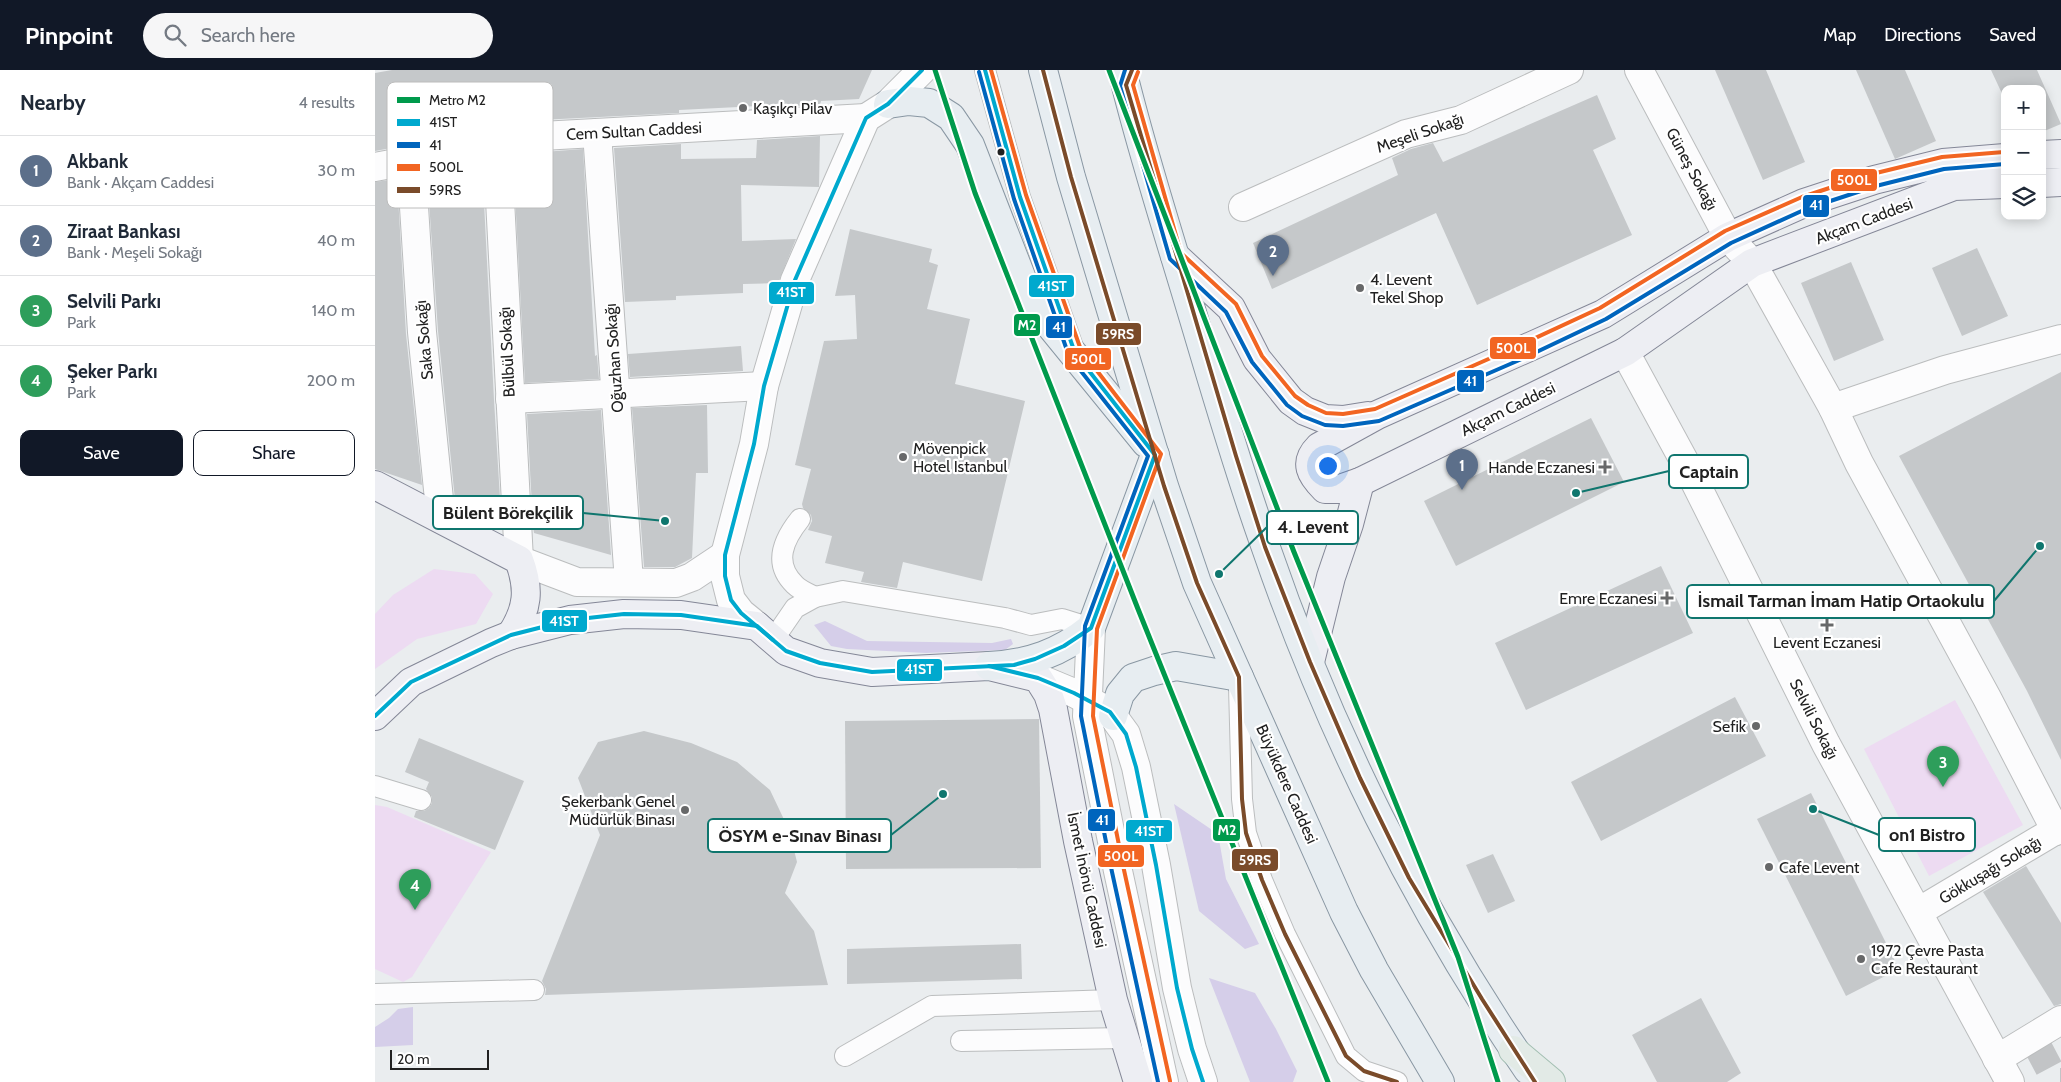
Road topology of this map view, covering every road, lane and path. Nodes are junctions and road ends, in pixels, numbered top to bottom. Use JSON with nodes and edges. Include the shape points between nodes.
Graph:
{"nodes":[{"id":1,"x":922,"y":70,"type":"edge"},
{"id":2,"x":985,"y":70,"type":"edge"},
{"id":3,"x":1043,"y":70,"type":"edge"},
{"id":4,"x":1569,"y":70,"type":"edge"},
{"id":5,"x":1639,"y":70,"type":"edge"},
{"id":6,"x":1126,"y":75,"type":"edge"},
{"id":7,"x":877,"y":111,"type":"junction"},
{"id":8,"x":597,"y":133,"type":"junction"},
{"id":9,"x":553,"y":135,"type":"edge"},
{"id":10,"x":2061,"y":154,"type":"edge"},
{"id":11,"x":2046,"y":155,"type":"edge"},
{"id":12,"x":2001,"y":158,"type":"edge"},
{"id":13,"x":2061,"y":182,"type":"edge"},
{"id":14,"x":2046,"y":183,"type":"edge"},
{"id":15,"x":2001,"y":184,"type":"edge"},
{"id":16,"x":1243,"y":207,"type":"dead end"},
{"id":17,"x":414,"y":208,"type":"edge"},
{"id":18,"x":500,"y":208,"type":"edge"},
{"id":19,"x":1728,"y":236,"type":"junction"},
{"id":20,"x":1175,"y":256,"type":"junction"},
{"id":21,"x":1753,"y":263,"type":"junction"},
{"id":22,"x":1603,"y":314,"type":"junction"},
{"id":23,"x":2061,"y":339,"type":"edge"},
{"id":24,"x":1625,"y":352,"type":"junction"},
{"id":25,"x":1075,"y":354,"type":"junction"},
{"id":26,"x":764,"y":386,"type":"junction"},
{"id":27,"x":616,"y":395,"type":"junction"},
{"id":28,"x":510,"y":399,"type":"junction"},
{"id":29,"x":1833,"y":408,"type":"junction"},
{"id":30,"x":1377,"y":415,"type":"junction"},
{"id":31,"x":1155,"y":455,"type":"junction"},
{"id":32,"x":1360,"y":482,"type":"junction"},
{"id":33,"x":375,"y":485,"type":"edge"},
{"id":34,"x":441,"y":519,"type":"junction"},
{"id":35,"x":800,"y":519,"type":"dead end"},
{"id":36,"x":725,"y":555,"type":"junction"},
{"id":37,"x":519,"y":560,"type":"junction"},
{"id":38,"x":629,"y":582,"type":"junction"},
{"id":39,"x":815,"y":597,"type":"junction"},
{"id":40,"x":1091,"y":628,"type":"junction"},
{"id":41,"x":765,"y":633,"type":"junction"},
{"id":42,"x":511,"y":635,"type":"junction"},
{"id":43,"x":1310,"y":662,"type":"junction"},
{"id":44,"x":989,"y":666,"type":"junction"},
{"id":45,"x":1239,"y":677,"type":"junction"},
{"id":46,"x":1038,"y":678,"type":"junction"},
{"id":47,"x":1088,"y":700,"type":"junction"},
{"id":48,"x":375,"y":716,"type":"edge"},
{"id":49,"x":1113,"y":716,"type":"junction"},
{"id":50,"x":375,"y":786,"type":"edge"},
{"id":51,"x":421,"y":800,"type":"dead end"},
{"id":52,"x":2058,"y":829,"type":"edge"},
{"id":53,"x":1918,"y":912,"type":"junction"},
{"id":54,"x":534,"y":990,"type":"dead end"},
{"id":55,"x":375,"y":994,"type":"edge"},
{"id":56,"x":1113,"y":1000,"type":"junction"},
{"id":57,"x":2061,"y":1020,"type":"edge"},
{"id":58,"x":1124,"y":1038,"type":"junction"},
{"id":59,"x":961,"y":1041,"type":"dead end"},
{"id":60,"x":1513,"y":1050,"type":"junction"},
{"id":61,"x":845,"y":1056,"type":"dead end"},
{"id":62,"x":2003,"y":1070,"type":"edge"},
{"id":63,"x":1138,"y":1082,"type":"edge"},
{"id":64,"x":1164,"y":1082,"type":"edge"},
{"id":65,"x":1203,"y":1082,"type":"edge"},
{"id":66,"x":1397,"y":1082,"type":"edge"},
{"id":67,"x":1439,"y":1082,"type":"edge"},
{"id":68,"x":1535,"y":1082,"type":"edge"},
{"id":69,"x":1551,"y":1082,"type":"edge"}],
"edges":[{"from":1,"to":7,"type":"street"},
{"from":2,"to":25,"type":"lane","via":[[1020,197]]},
{"from":3,"to":31,"type":"main road","name":"Büyükdere Caddesi","via":[[1071,177]]},
{"from":4,"to":16,"type":"street","name":"Meşeli Sokağı","via":[[1461,120],[1407,134]]},
{"from":5,"to":19,"type":"street","name":"Güneş Sokağı"},
{"from":6,"to":20,"type":"main road"},
{"from":7,"to":8,"type":"street","name":"Cem Sultan Caddesi"},
{"from":7,"to":25,"type":"main road","via":[[909,101],[929,103],[951,117],[970,145],[1031,302]]},
{"from":7,"to":26,"type":"street","via":[[795,280]]},
{"from":8,"to":9,"type":"street","name":"Cem Sultan Caddesi"},
{"from":8,"to":27,"type":"street","name":"Oğuzhan Sokağı"},
{"from":10,"to":11,"type":"main road"},
{"from":12,"to":19,"type":"main road","name":"Akçam Caddesi","via":[[1943,163],[1874,180],[1804,203]]},
{"from":13,"to":14,"type":"main road"},
{"from":15,"to":21,"type":"main road","name":"Akçam Caddesi","via":[[1954,186]]},
{"from":17,"to":34,"type":"street","name":"Saka Sokağı","via":[[422,332]]},
{"from":18,"to":28,"type":"street","name":"Bülbül Sokağı"},
{"from":19,"to":21,"type":"street","name":"Güneş Sokağı"},
{"from":19,"to":22,"type":"main road","name":"Akçam Caddesi"},
{"from":20,"to":30,"type":"main road","via":[[1231,308],[1257,359],[1291,401],[1325,419]]},
{"from":20,"to":43,"type":"main road","via":[[1262,538]]},
{"from":21,"to":24,"type":"main road","name":"Akçam Caddesi"},
{"from":21,"to":29,"type":"street","name":"Güneş Sokağı"},
{"from":22,"to":24,"type":"main road"},
{"from":22,"to":30,"type":"main road","name":"Akçam Caddesi"},
{"from":23,"to":29,"type":"street","via":[[1945,370]]},
{"from":24,"to":32,"type":"main road","name":"Akçam Caddesi"},
{"from":24,"to":53,"type":"street","name":"Selvili Sokağı","via":[[1688,468],[1826,744]]},
{"from":25,"to":31,"type":"main road"},
{"from":26,"to":27,"type":"street"},
{"from":26,"to":36,"type":"street","via":[[754,444]]},
{"from":27,"to":28,"type":"street"},
{"from":27,"to":38,"type":"street","name":"Oğuzhan Sokağı"},
{"from":28,"to":37,"type":"street","name":"Bülbül Sokağı"},
{"from":29,"to":52,"type":"street","name":"Güneş Sokağı","via":[[1859,463]]},
{"from":30,"to":32,"type":"main road","name":"Akçam Caddesi","via":[[1312,454],[1310,468],[1325,489],[1340,489]]},
{"from":31,"to":40,"type":"main road"},
{"from":31,"to":45,"type":"main road","name":"Büyükdere Caddesi","via":[[1197,583]]},
{"from":32,"to":43,"type":"main road"},
{"from":33,"to":34,"type":"main road"},
{"from":34,"to":37,"type":"main road"},
{"from":35,"to":39,"type":"lane","via":[[789,532],[782,549],[783,566],[796,586]]},
{"from":36,"to":38,"type":"street","via":[[692,578],[676,583]]},
{"from":36,"to":41,"type":"street","via":[[725,576],[731,600]]},
{"from":37,"to":38,"type":"street","via":[[577,582]]},
{"from":37,"to":42,"type":"main road","via":[[527,591],[519,623]]},
{"from":39,"to":40,"type":"lane","via":[[843,591],[1031,625],[1062,619]]},
{"from":39,"to":41,"type":"lane","via":[[795,608]]},
{"from":40,"to":44,"type":"main road","via":[[1075,640],[1029,661]]},
{"from":40,"to":47,"type":"street"},
{"from":41,"to":42,"type":"main road","via":[[681,615],[624,614],[570,620]]},
{"from":41,"to":44,"type":"main road","via":[[786,651],[820,664],[872,672]]},
{"from":42,"to":48,"type":"main road","via":[[411,682]]},
{"from":43,"to":60,"type":"main road","via":[[1360,778],[1409,878]]},
{"from":44,"to":46,"type":"main road"},
{"from":45,"to":49,"type":"main road","via":[[1176,666],[1153,671],[1133,678],[1120,694]]},
{"from":45,"to":66,"type":"lane","via":[[1242,799],[1246,833],[1262,880],[1285,934],[1346,1056],[1364,1071]]},
{"from":45,"to":67,"type":"main road","name":"Büyükdere Caddesi","via":[[1344,912]]},
{"from":46,"to":47,"type":"street"},
{"from":46,"to":56,"type":"main road","name":"İsmet İnönü Caddesi","via":[[1053,709]]},
{"from":47,"to":49,"type":"street"},
{"from":47,"to":64,"type":"street","via":[[1087,716],[1097,769]]},
{"from":49,"to":65,"type":"street","via":[[1126,734],[1136,767],[1177,988]]},
{"from":50,"to":51,"type":"lane"},
{"from":52,"to":53,"type":"street","name":"Gökkuşağı Sokağı"},
{"from":53,"to":62,"type":"street","name":"Selvili Sokağı"},
{"from":54,"to":55,"type":"lane"},
{"from":56,"to":58,"type":"main road","name":"İsmet İnönü Caddesi"},
{"from":56,"to":61,"type":"lane","via":[[932,1006]]},
{"from":57,"to":62,"type":"street"},
{"from":58,"to":59,"type":"lane"},
{"from":58,"to":63,"type":"main road","name":"İsmet İnönü Caddesi"},
{"from":60,"to":68,"type":"main road"},
{"from":60,"to":69,"type":"highway"}]}
